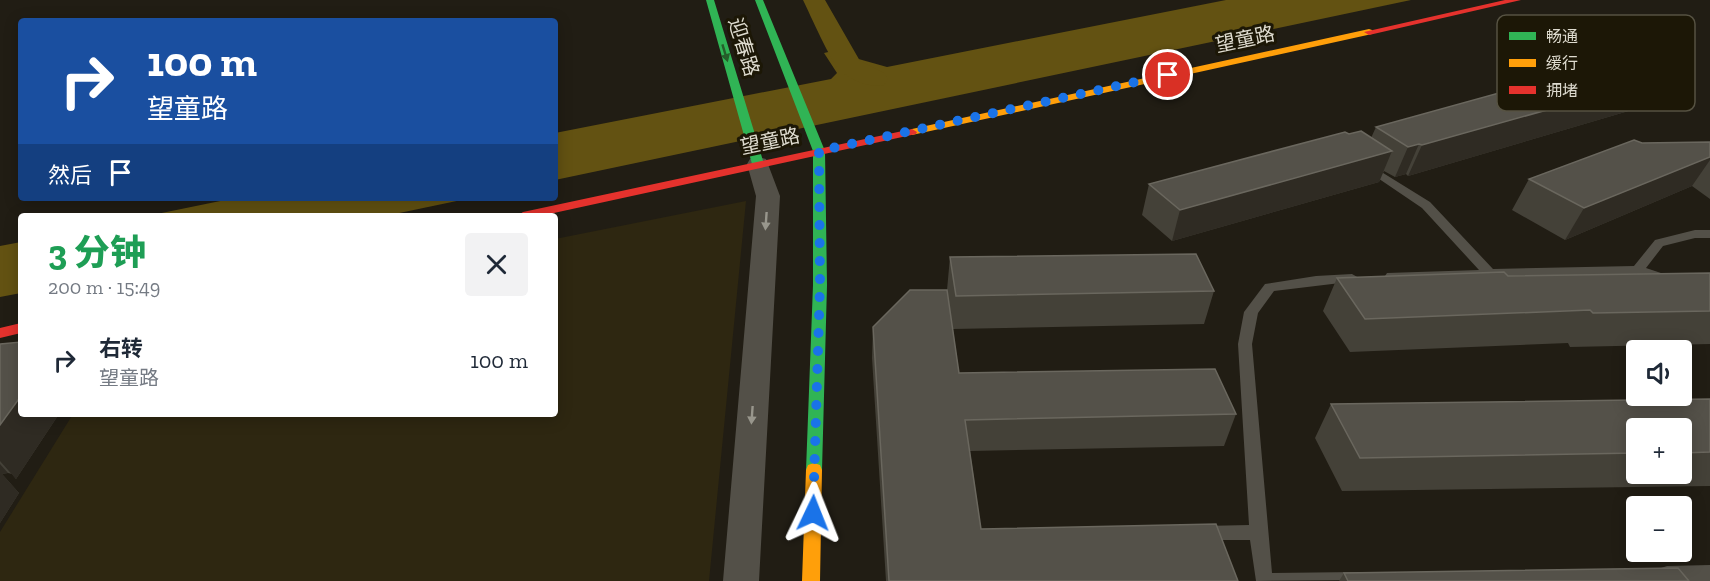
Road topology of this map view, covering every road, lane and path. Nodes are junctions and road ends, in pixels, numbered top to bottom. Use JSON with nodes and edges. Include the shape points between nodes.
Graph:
{"nodes":[{"id":1,"x":710,"y":0,"type":"edge"},
{"id":2,"x":759,"y":0,"type":"edge"},
{"id":3,"x":1517,"y":0,"type":"edge"},
{"id":4,"x":754,"y":151,"type":"junction"},
{"id":5,"x":819,"y":151,"type":"junction"},
{"id":6,"x":1352,"y":156,"type":"edge"},
{"id":7,"x":534,"y":213,"type":"edge"},
{"id":8,"x":1710,"y":234,"type":"edge"},
{"id":9,"x":1638,"y":270,"type":"junction"},
{"id":10,"x":1489,"y":273,"type":"junction"},
{"id":11,"x":1679,"y":284,"type":"edge"},
{"id":12,"x":18,"y":329,"type":"edge"},
{"id":13,"x":0,"y":333,"type":"edge"},
{"id":14,"x":1258,"y":532,"type":"junction"},
{"id":15,"x":1189,"y":533,"type":"edge"},
{"id":16,"x":1710,"y":573,"type":"edge"},
{"id":17,"x":1651,"y":574,"type":"edge"},
{"id":18,"x":1378,"y":579,"type":"edge"},
{"id":19,"x":741,"y":581,"type":"edge"},
{"id":20,"x":811,"y":581,"type":"edge"},
{"id":21,"x":1264,"y":581,"type":"edge"},
{"id":22,"x":1271,"y":581,"type":"edge"}],
"edges":[{"from":1,"to":4,"type":"main road","name":"迎春路","one_way":true},
{"from":2,"to":5,"type":"main road","name":"迎春路"},
{"from":3,"to":5,"type":"main road","name":"望童路"},
{"from":4,"to":5,"type":"main road","name":"望童路"},
{"from":4,"to":7,"type":"main road","name":"望童路"},
{"from":4,"to":19,"type":"street","one_way":true,"via":[[768,196]]},
{"from":5,"to":20,"type":"main road","via":[[820,285]]},
{"from":6,"to":10,"type":"lane","via":[[1426,205]]},
{"from":8,"to":9,"type":"lane","via":[[1659,243]]},
{"from":9,"to":10,"type":"lane"},
{"from":9,"to":11,"type":"lane"},
{"from":10,"to":14,"type":"lane","via":[[1316,280],[1270,287],[1251,312],[1245,344]]},
{"from":12,"to":13,"type":"main road"},
{"from":14,"to":15,"type":"lane"},
{"from":14,"to":21,"type":"lane"},
{"from":16,"to":17,"type":"lane"},
{"from":18,"to":22,"type":"lane"}]}
